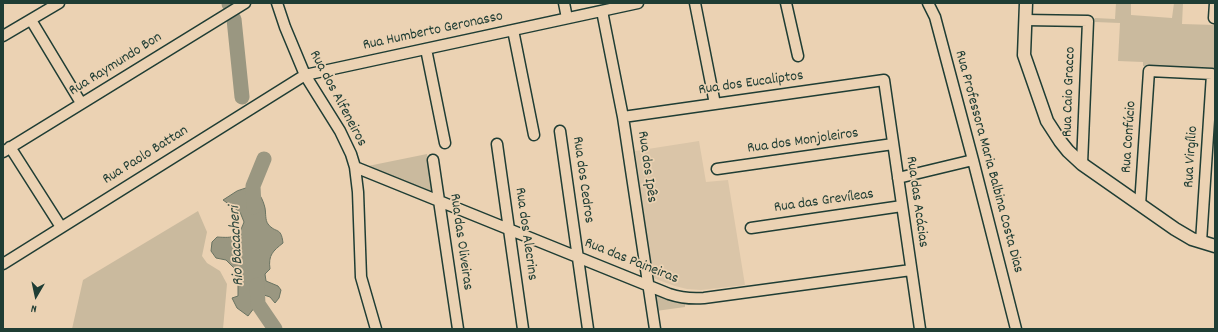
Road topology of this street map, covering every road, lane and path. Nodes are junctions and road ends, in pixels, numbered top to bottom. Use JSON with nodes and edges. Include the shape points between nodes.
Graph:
{"nodes":[{"id":1,"x":60,"y":3,"type":"edge"},
{"id":2,"x":245,"y":3,"type":"edge"},
{"id":3,"x":276,"y":3,"type":"edge"},
{"id":4,"x":564,"y":3,"type":"edge"},
{"id":5,"x":638,"y":3,"type":"edge"},
{"id":6,"x":695,"y":3,"type":"edge"},
{"id":7,"x":786,"y":3,"type":"edge"},
{"id":8,"x":928,"y":3,"type":"edge"},
{"id":9,"x":1026,"y":3,"type":"edge"},
{"id":10,"x":1215,"y":3,"type":"edge"},
{"id":11,"x":602,"y":11,"type":"junction"},
{"id":12,"x":567,"y":18,"type":"junction"},
{"id":13,"x":1214,"y":18,"type":"edge"},
{"id":14,"x":31,"y":20,"type":"junction"},
{"id":15,"x":1025,"y":20,"type":"junction"},
{"id":16,"x":513,"y":30,"type":"junction"},
{"id":17,"x":3,"y":36,"type":"edge"},
{"id":18,"x":426,"y":49,"type":"junction"},
{"id":19,"x":798,"y":56,"type":"dead end"},
{"id":20,"x":304,"y":74,"type":"junction"},
{"id":21,"x":1212,"y":74,"type":"joint"},
{"id":22,"x":884,"y":80,"type":"joint"},
{"id":23,"x":81,"y":104,"type":"junction"},
{"id":24,"x":715,"y":104,"type":"junction"},
{"id":25,"x":623,"y":117,"type":"junction"},
{"id":26,"x":560,"y":131,"type":"dead end"},
{"id":27,"x":534,"y":135,"type":"dead end"},
{"id":28,"x":445,"y":143,"type":"dead end"},
{"id":29,"x":497,"y":144,"type":"dead end"},
{"id":30,"x":893,"y":144,"type":"junction"},
{"id":31,"x":7,"y":149,"type":"edge"},
{"id":32,"x":433,"y":160,"type":"dead end"},
{"id":33,"x":973,"y":160,"type":"junction"},
{"id":34,"x":1082,"y":164,"type":"junction"},
{"id":35,"x":355,"y":167,"type":"junction"},
{"id":36,"x":717,"y":169,"type":"dead end"},
{"id":37,"x":898,"y":178,"type":"junction"},
{"id":38,"x":439,"y":201,"type":"junction"},
{"id":39,"x":1140,"y":205,"type":"junction"},
{"id":40,"x":902,"y":206,"type":"junction"},
{"id":41,"x":61,"y":227,"type":"junction"},
{"id":42,"x":751,"y":228,"type":"dead end"},
{"id":43,"x":509,"y":229,"type":"junction"},
{"id":44,"x":1201,"y":242,"type":"junction"},
{"id":45,"x":1215,"y":246,"type":"edge"},
{"id":46,"x":578,"y":257,"type":"junction"},
{"id":47,"x":3,"y":264,"type":"edge"},
{"id":48,"x":911,"y":270,"type":"junction"},
{"id":49,"x":648,"y":286,"type":"junction"},
{"id":50,"x":376,"y":329,"type":"edge"},
{"id":51,"x":458,"y":329,"type":"edge"},
{"id":52,"x":523,"y":329,"type":"edge"},
{"id":53,"x":588,"y":329,"type":"edge"},
{"id":54,"x":655,"y":329,"type":"edge"},
{"id":55,"x":920,"y":329,"type":"edge"},
{"id":56,"x":1016,"y":329,"type":"edge"}],
"edges":[{"from":1,"to":14,"type":"street"},
{"from":2,"to":23,"type":"street","name":"Rua Raymundo Bon"},
{"from":3,"to":20,"type":"street","name":"Rua dos Alfeneiros"},
{"from":4,"to":12,"type":"street"},
{"from":5,"to":11,"type":"street","name":"Rua Humberto Geronasso"},
{"from":6,"to":24,"type":"street"},
{"from":7,"to":19,"type":"street"},
{"from":8,"to":33,"type":"street","name":"Rua Professora Maria Balbina Costa Dias"},
{"from":9,"to":15,"type":"main road"},
{"from":10,"to":13,"type":"street"},
{"from":11,"to":12,"type":"street","name":"Rua Humberto Geronasso"},
{"from":11,"to":25,"type":"street","name":"Rua dos Ipês"},
{"from":12,"to":16,"type":"street","name":"Rua Humberto Geronasso"},
{"from":14,"to":17,"type":"street"},
{"from":14,"to":23,"type":"street"},
{"from":15,"to":34,"type":"main road","via":[[1024,55],[1048,121],[1060,141]]},
{"from":15,"to":34,"type":"street","name":"Rua Caio Gracco","via":[[1088,22]]},
{"from":16,"to":18,"type":"street","name":"Rua Humberto Geronasso"},
{"from":16,"to":27,"type":"street"},
{"from":18,"to":20,"type":"street","name":"Rua Humberto Geronasso"},
{"from":18,"to":28,"type":"street"},
{"from":20,"to":35,"type":"street","name":"Rua dos Alfeneiros","via":[[340,132]]},
{"from":20,"to":41,"type":"street","name":"Rua Paolo Battan"},
{"from":21,"to":39,"type":"street","name":"Rua Confúcio","via":[[1150,71]]},
{"from":21,"to":44,"type":"street","name":"Rua Virgílio"},
{"from":22,"to":24,"type":"street","name":"Rua dos Eucaliptos"},
{"from":22,"to":30,"type":"street","name":"Rua das Acácias"},
{"from":23,"to":31,"type":"street","name":"Rua Raymundo Bon"},
{"from":24,"to":25,"type":"street","name":"Rua dos Eucaliptos"},
{"from":25,"to":49,"type":"street","name":"Rua dos Ipês"},
{"from":26,"to":46,"type":"street","name":"Rua dos Cedros"},
{"from":29,"to":43,"type":"street","name":"Rua dos Alecrins"},
{"from":30,"to":36,"type":"street","name":"Rua dos Monjoleiros"},
{"from":30,"to":37,"type":"street","name":"Rua das Acácias"},
{"from":31,"to":41,"type":"street"},
{"from":32,"to":38,"type":"street","name":"Rua das Oliveiras"},
{"from":33,"to":37,"type":"street"},
{"from":33,"to":56,"type":"street","name":"Rua Professora Maria Balbina Costa Dias"},
{"from":34,"to":39,"type":"main road"},
{"from":35,"to":38,"type":"street","name":"Rua das Paineiras"},
{"from":35,"to":50,"type":"street","name":"Rua dos Alfeneiros","via":[[361,277]]},
{"from":37,"to":40,"type":"street","name":"Rua das Acácias"},
{"from":38,"to":43,"type":"street","name":"Rua das Paineiras"},
{"from":38,"to":51,"type":"street","name":"Rua das Oliveiras"},
{"from":39,"to":44,"type":"main road","via":[[1183,234]]},
{"from":40,"to":42,"type":"street","name":"Rua das Grevíleas"},
{"from":40,"to":48,"type":"street","name":"Rua das Acácias"},
{"from":41,"to":47,"type":"street","name":"Rua Paolo Battan"},
{"from":43,"to":46,"type":"street","name":"Rua das Paineiras"},
{"from":43,"to":52,"type":"street","name":"Rua dos Alecrins"},
{"from":44,"to":45,"type":"main road"},
{"from":46,"to":49,"type":"street","name":"Rua das Paineiras"},
{"from":46,"to":53,"type":"street","name":"Rua dos Cedros"},
{"from":48,"to":49,"type":"street","name":"Rua das Paineiras","via":[[693,299],[675,296]]},
{"from":48,"to":55,"type":"street","name":"Rua das Acácias"},
{"from":49,"to":54,"type":"street","name":"Rua dos Ipês"}]}
